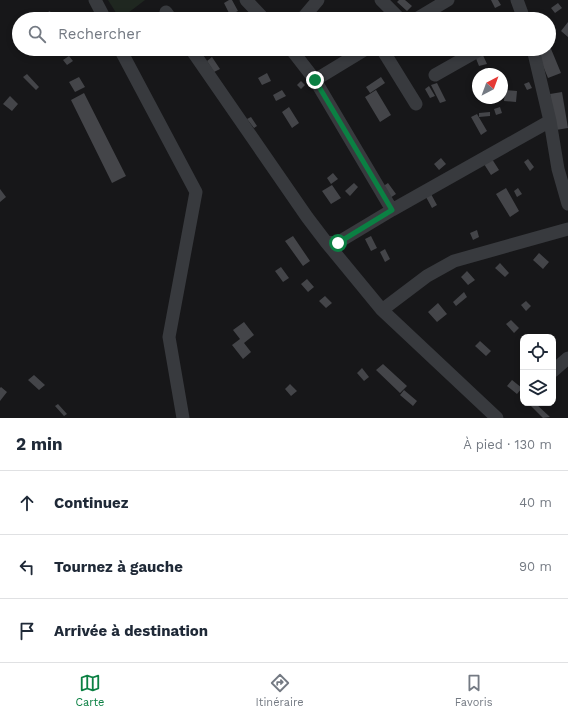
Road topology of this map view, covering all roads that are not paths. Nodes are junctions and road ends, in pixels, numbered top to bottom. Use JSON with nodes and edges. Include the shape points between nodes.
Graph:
{"nodes":[{"id":1,"x":95,"y":0,"type":"edge"},
{"id":2,"x":246,"y":0,"type":"edge"},
{"id":3,"x":318,"y":0,"type":"edge"},
{"id":4,"x":381,"y":0,"type":"edge"},
{"id":5,"x":448,"y":0,"type":"edge"},
{"id":6,"x":517,"y":0,"type":"edge"},
{"id":7,"x":101,"y":12,"type":"edge"},
{"id":8,"x":257,"y":12,"type":"edge"},
{"id":9,"x":308,"y":12,"type":"edge"},
{"id":10,"x":393,"y":12,"type":"edge"},
{"id":11,"x":428,"y":12,"type":"edge"},
{"id":12,"x":521,"y":12,"type":"edge"},
{"id":13,"x":124,"y":56,"type":"edge"},
{"id":14,"x":196,"y":56,"type":"edge"},
{"id":15,"x":296,"y":56,"type":"edge"},
{"id":16,"x":354,"y":56,"type":"edge"},
{"id":17,"x":386,"y":56,"type":"edge"},
{"id":18,"x":469,"y":56,"type":"edge"},
{"id":19,"x":535,"y":56,"type":"edge"},
{"id":20,"x":435,"y":75,"type":"dead end"},
{"id":21,"x":315,"y":80,"type":"junction"},
{"id":22,"x":416,"y":104,"type":"dead end"},
{"id":23,"x":550,"y":121,"type":"junction"},
{"id":24,"x":568,"y":204,"type":"edge"},
{"id":25,"x":392,"y":210,"type":"junction"},
{"id":26,"x":568,"y":229,"type":"edge"},
{"id":27,"x":326,"y":242,"type":"junction"},
{"id":28,"x":382,"y":310,"type":"junction"},
{"id":29,"x":568,"y":358,"type":"edge"},
{"id":30,"x":554,"y":370,"type":"edge"},
{"id":31,"x":183,"y":418,"type":"edge"},
{"id":32,"x":497,"y":418,"type":"edge"}],
"edges":[{"from":1,"to":7,"type":"street"},
{"from":2,"to":8,"type":"street"},
{"from":3,"to":9,"type":"street"},
{"from":4,"to":10,"type":"street"},
{"from":5,"to":11,"type":"street"},
{"from":6,"to":12,"type":"street"},
{"from":13,"to":31,"type":"street","via":[[196,192],[169,337]]},
{"from":14,"to":27,"type":"street"},
{"from":15,"to":21,"type":"street"},
{"from":16,"to":21,"type":"street"},
{"from":17,"to":22,"type":"street"},
{"from":18,"to":20,"type":"street"},
{"from":19,"to":23,"type":"street"},
{"from":21,"to":25,"type":"street"},
{"from":23,"to":24,"type":"street","via":[[558,169]]},
{"from":23,"to":25,"type":"street"},
{"from":25,"to":27,"type":"street","via":[[338,243]]},
{"from":26,"to":28,"type":"street","via":[[454,261],[426,276]]},
{"from":27,"to":28,"type":"street"},
{"from":28,"to":32,"type":"street"},
{"from":29,"to":30,"type":"street"}]}
